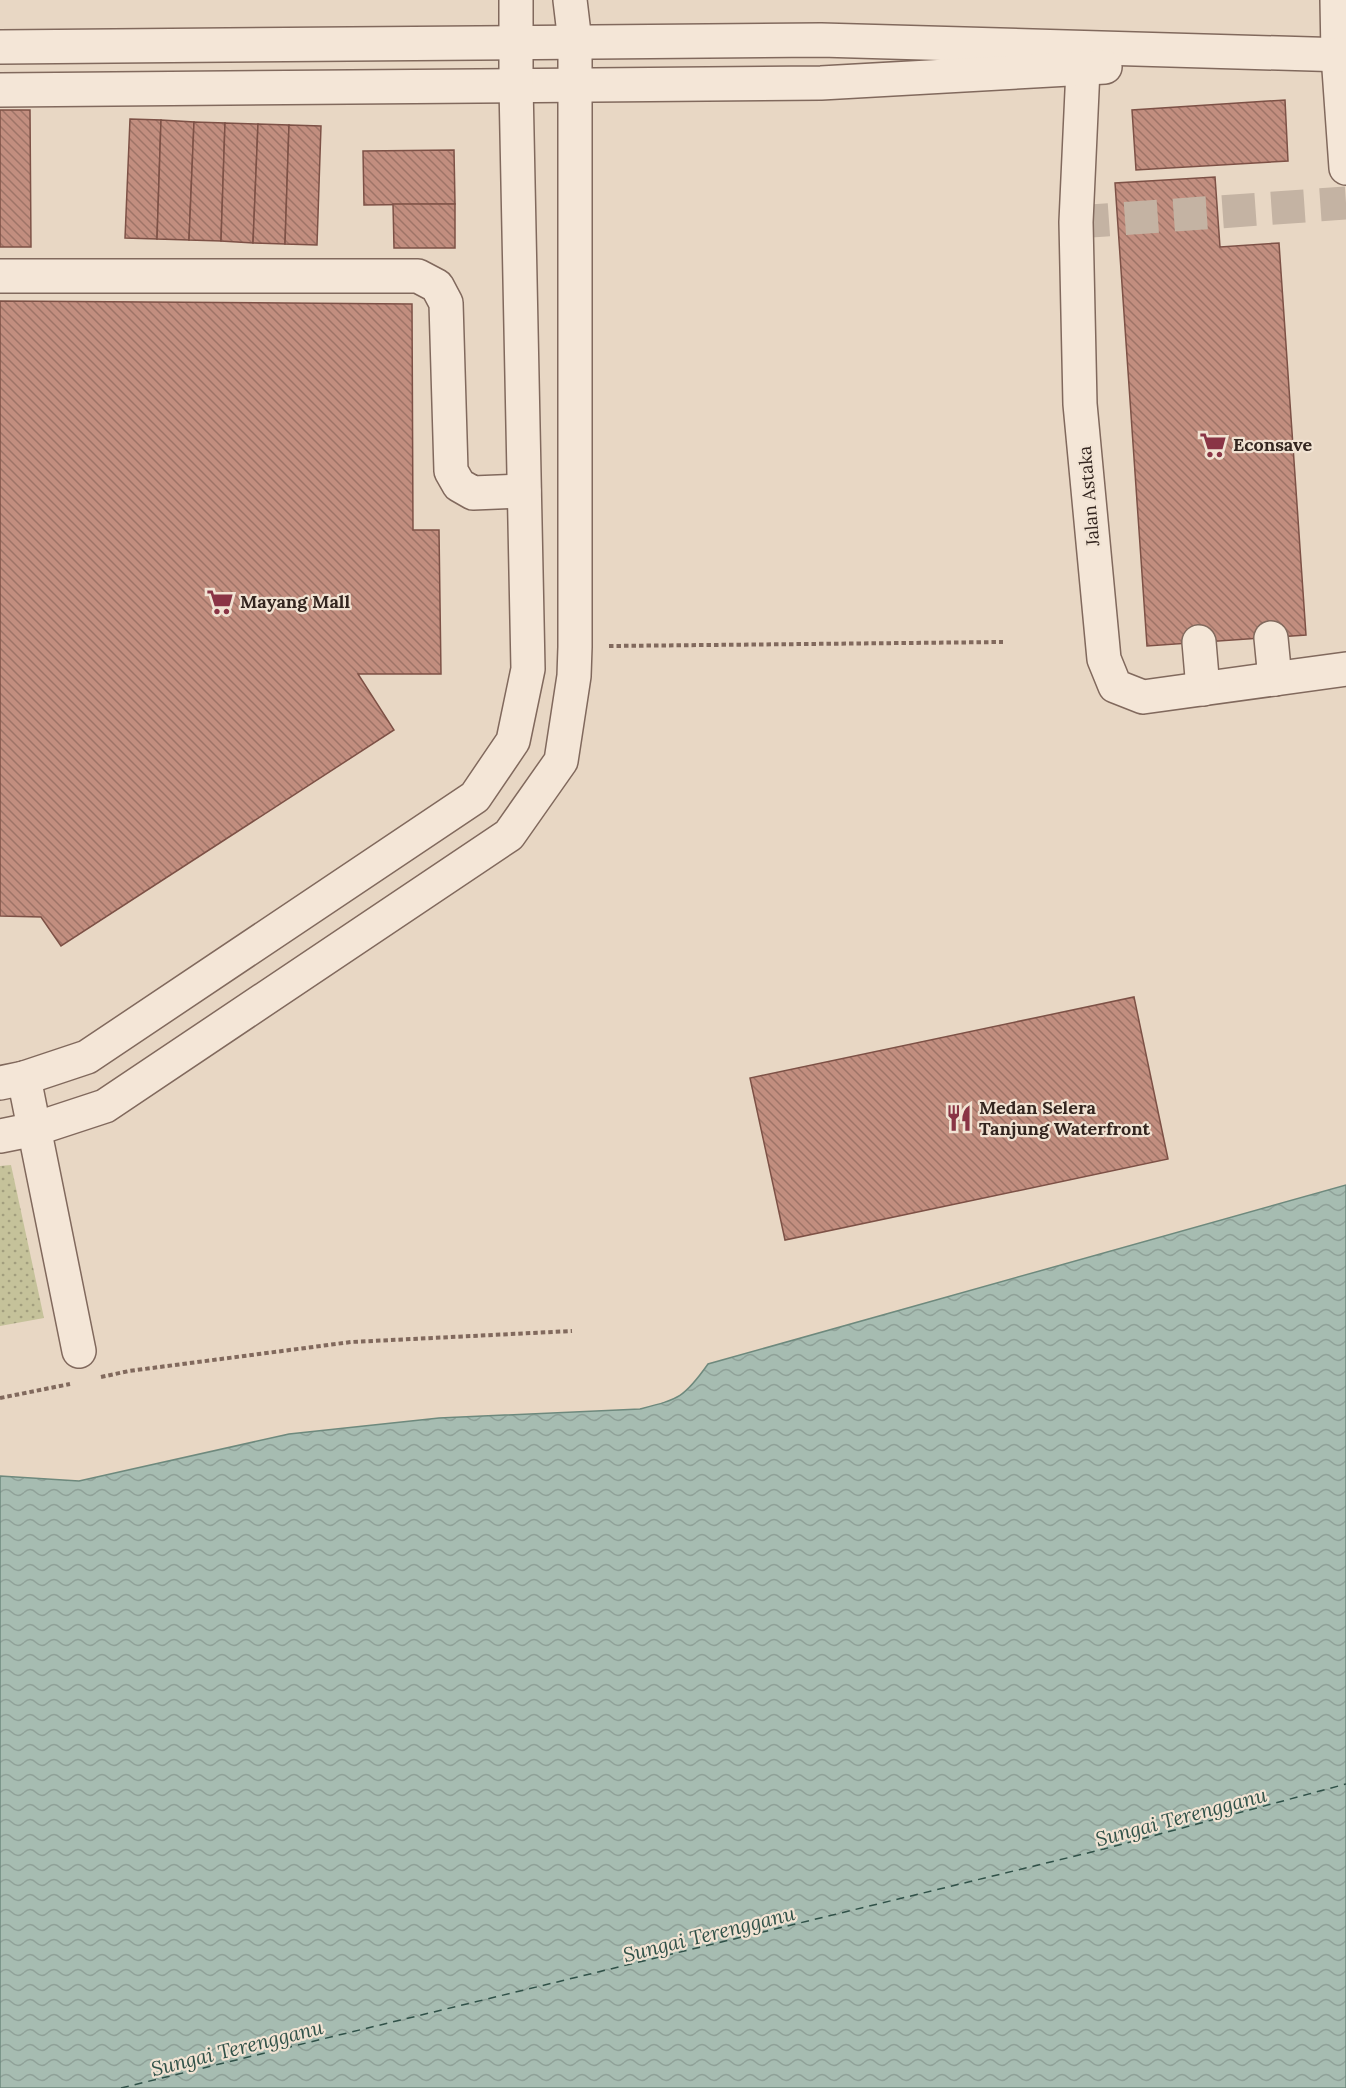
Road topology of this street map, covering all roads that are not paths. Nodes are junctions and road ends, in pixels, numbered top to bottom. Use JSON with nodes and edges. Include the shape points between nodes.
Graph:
{"nodes":[{"id":1,"x":516,"y":0,"type":"edge"},
{"id":2,"x":570,"y":0,"type":"edge"},
{"id":3,"x":1338,"y":0,"type":"edge"},
{"id":4,"x":515,"y":42,"type":"junction"},
{"id":5,"x":575,"y":42,"type":"junction"},
{"id":6,"x":0,"y":47,"type":"edge"},
{"id":7,"x":1342,"y":55,"type":"edge"},
{"id":8,"x":1083,"y":69,"type":"junction"},
{"id":9,"x":516,"y":85,"type":"junction"},
{"id":10,"x":575,"y":85,"type":"junction"},
{"id":11,"x":0,"y":90,"type":"edge"},
{"id":12,"x":1346,"y":168,"type":"edge"},
{"id":13,"x":0,"y":276,"type":"edge"},
{"id":14,"x":524,"y":491,"type":"junction"},
{"id":15,"x":1270,"y":638,"type":"dead end"},
{"id":16,"x":1199,"y":642,"type":"dead end"},
{"id":17,"x":1346,"y":669,"type":"edge"},
{"id":18,"x":1275,"y":679,"type":"junction"},
{"id":19,"x":1203,"y":689,"type":"junction"},
{"id":20,"x":12,"y":1081,"type":"edge"},
{"id":21,"x":35,"y":1129,"type":"junction"},
{"id":22,"x":0,"y":1136,"type":"edge"},
{"id":23,"x":87,"y":1365,"type":"road end"}],
"edges":[{"from":1,"to":4,"type":"street"},
{"from":2,"to":5,"type":"street"},
{"from":3,"to":7,"type":"street"},
{"from":4,"to":5,"type":"street"},
{"from":4,"to":6,"type":"street"},
{"from":4,"to":9,"type":"street"},
{"from":5,"to":7,"type":"street","via":[[821,40]]},
{"from":5,"to":10,"type":"street"},
{"from":7,"to":8,"type":"street"},
{"from":7,"to":12,"type":"street"},
{"from":8,"to":10,"type":"street","via":[[822,83]]},
{"from":8,"to":19,"type":"street","name":"Jalan Astaka","via":[[1076,222],[1080,404],[1104,658],[1115,686],[1143,697]]},
{"from":9,"to":10,"type":"street"},
{"from":9,"to":11,"type":"street"},
{"from":9,"to":14,"type":"street"},
{"from":10,"to":21,"type":"street","via":[[575,647],[561,761],[508,835],[105,1106]]},
{"from":13,"to":14,"type":"street","via":[[418,276],[437,286],[446,303],[451,471],[459,485],[473,493]]},
{"from":14,"to":20,"type":"street","via":[[528,669],[513,741],[475,797],[87,1057]]},
{"from":15,"to":18,"type":"street"},
{"from":16,"to":19,"type":"street"},
{"from":17,"to":18,"type":"street","name":"Jalan Astaka"},
{"from":18,"to":19,"type":"street","name":"Jalan Astaka"},
{"from":20,"to":21,"type":"street"},
{"from":21,"to":22,"type":"street"},
{"from":21,"to":23,"type":"street"}]}
